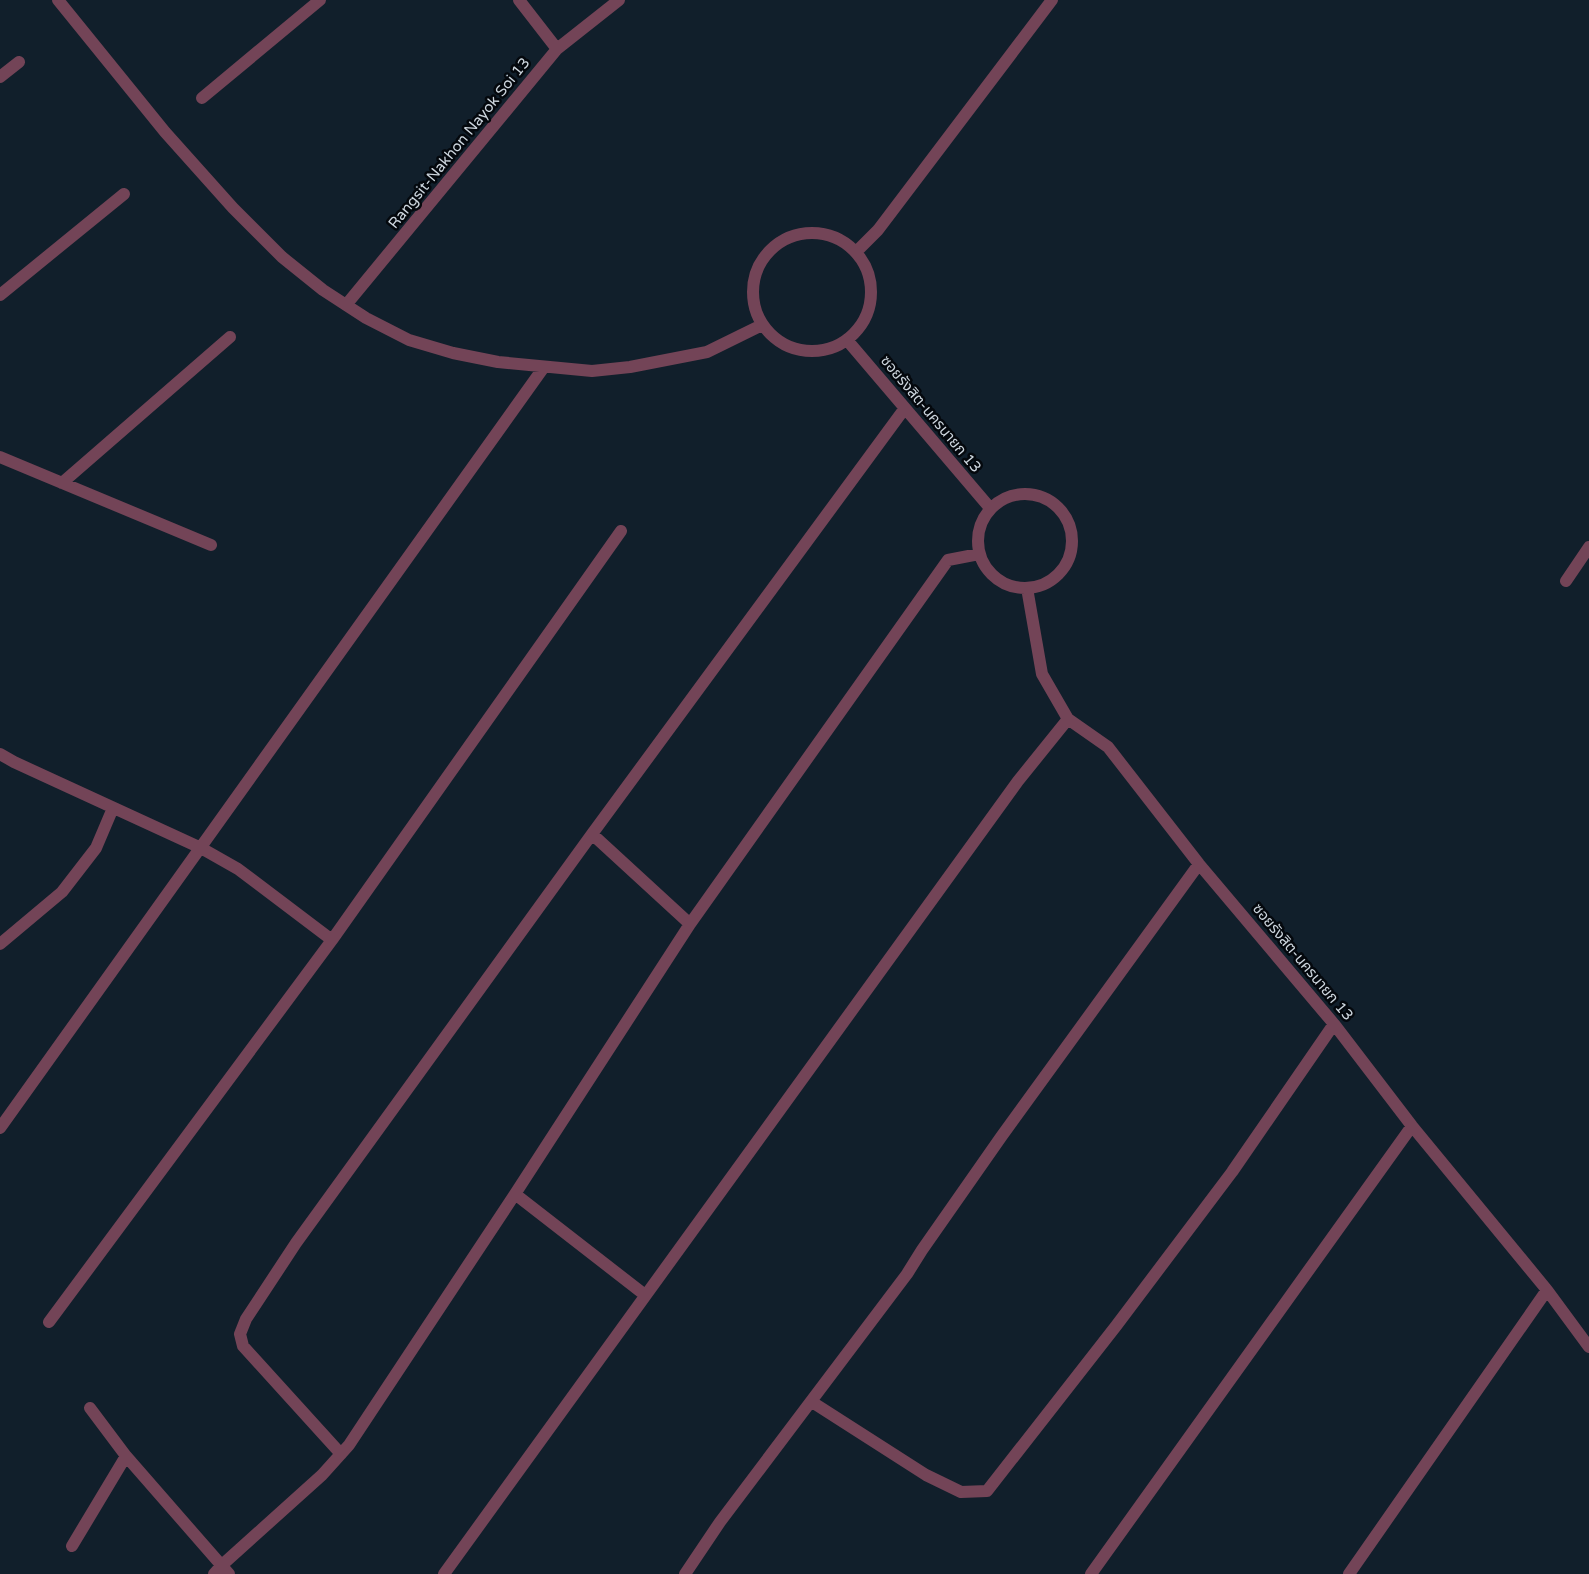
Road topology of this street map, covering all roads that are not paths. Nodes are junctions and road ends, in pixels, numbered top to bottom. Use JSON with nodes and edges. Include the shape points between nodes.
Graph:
{"nodes":[{"id":1,"x":58,"y":0,"type":"edge"},
{"id":2,"x":320,"y":0,"type":"edge"},
{"id":3,"x":519,"y":0,"type":"edge"},
{"id":4,"x":619,"y":0,"type":"edge"},
{"id":5,"x":1052,"y":0,"type":"edge"},
{"id":6,"x":557,"y":49,"type":"junction"},
{"id":7,"x":18,"y":62,"type":"dead end"},
{"id":8,"x":0,"y":77,"type":"edge"},
{"id":9,"x":202,"y":98,"type":"dead end"},
{"id":10,"x":124,"y":194,"type":"dead end"},
{"id":11,"x":856,"y":252,"type":"junction"},
{"id":12,"x":0,"y":296,"type":"edge"},
{"id":13,"x":346,"y":305,"type":"junction"},
{"id":14,"x":762,"y":324,"type":"junction"},
{"id":15,"x":230,"y":337,"type":"dead end"},
{"id":16,"x":847,"y":340,"type":"junction"},
{"id":17,"x":544,"y":367,"type":"junction"},
{"id":18,"x":905,"y":408,"type":"junction"},
{"id":19,"x":0,"y":457,"type":"edge"},
{"id":20,"x":62,"y":483,"type":"junction"},
{"id":21,"x":990,"y":508,"type":"junction"},
{"id":22,"x":620,"y":531,"type":"dead end"},
{"id":23,"x":211,"y":545,"type":"dead end"},
{"id":24,"x":1589,"y":547,"type":"edge"},
{"id":25,"x":979,"y":554,"type":"junction"},
{"id":26,"x":1566,"y":580,"type":"dead end"},
{"id":27,"x":1027,"y":588,"type":"junction"},
{"id":28,"x":1068,"y":719,"type":"junction"},
{"id":29,"x":0,"y":754,"type":"edge"},
{"id":30,"x":113,"y":808,"type":"junction"},
{"id":31,"x":592,"y":834,"type":"junction"},
{"id":32,"x":201,"y":848,"type":"junction"},
{"id":33,"x":1199,"y":864,"type":"junction"},
{"id":34,"x":690,"y":924,"type":"junction"},
{"id":35,"x":332,"y":940,"type":"junction"},
{"id":36,"x":0,"y":944,"type":"edge"},
{"id":37,"x":1334,"y":1024,"type":"junction"},
{"id":38,"x":1412,"y":1126,"type":"junction"},
{"id":39,"x":0,"y":1128,"type":"edge"},
{"id":40,"x":515,"y":1194,"type":"junction"},
{"id":41,"x":1547,"y":1290,"type":"junction"},
{"id":42,"x":645,"y":1295,"type":"junction"},
{"id":43,"x":48,"y":1322,"type":"dead end"},
{"id":44,"x":1589,"y":1347,"type":"edge"},
{"id":45,"x":812,"y":1402,"type":"junction"},
{"id":46,"x":90,"y":1408,"type":"dead end"},
{"id":47,"x":341,"y":1454,"type":"junction"},
{"id":48,"x":126,"y":1456,"type":"junction"},
{"id":49,"x":72,"y":1546,"type":"dead end"},
{"id":50,"x":221,"y":1571,"type":"edge"},
{"id":51,"x":444,"y":1574,"type":"edge"},
{"id":52,"x":685,"y":1574,"type":"edge"},
{"id":53,"x":1091,"y":1574,"type":"edge"},
{"id":54,"x":1349,"y":1574,"type":"edge"}],
"edges":[{"from":1,"to":13,"type":"street","via":[[165,132],[233,208],[282,257]]},
{"from":2,"to":9,"type":"street"},
{"from":3,"to":6,"type":"street"},
{"from":4,"to":6,"type":"street","name":"Rangsit-Nakhon Nayok Soi 13"},
{"from":5,"to":11,"type":"street","via":[[878,230]]},
{"from":6,"to":13,"type":"street","name":"Rangsit-Nakhon Nayok Soi 13"},
{"from":7,"to":8,"type":"street"},
{"from":10,"to":12,"type":"street"},
{"from":11,"to":14,"type":"street","via":[[841,240],[822,234],[802,234],[783,240],[768,253],[758,269],[753,288],[754,307]]},
{"from":11,"to":16,"type":"street","via":[[867,268],[871,288],[869,308],[861,326]]},
{"from":13,"to":17,"type":"street","via":[[409,340],[453,354]]},
{"from":14,"to":16,"type":"street","via":[[776,339],[792,348],[811,351],[830,348]]},
{"from":14,"to":17,"type":"street","via":[[707,352],[677,359],[592,371]]},
{"from":15,"to":20,"type":"street"},
{"from":16,"to":18,"type":"street","name":"ซอยรังสิต-นครนายก 13"},
{"from":17,"to":32,"type":"street"},
{"from":18,"to":21,"type":"street","name":"ซอยรังสิต-นครนายก 13"},
{"from":18,"to":31,"type":"street"},
{"from":19,"to":20,"type":"street"},
{"from":20,"to":23,"type":"street"},
{"from":21,"to":25,"type":"street","via":[[981,522],[977,538]]},
{"from":21,"to":27,"type":"street","via":[[1003,498],[1035,494],[1050,500],[1069,524],[1071,553],[1065,566],[1042,585]]},
{"from":22,"to":35,"type":"street"},
{"from":24,"to":26,"type":"street"},
{"from":25,"to":27,"type":"street","via":[[986,568],[998,580],[1012,587]]},
{"from":25,"to":34,"type":"street","via":[[948,560]]},
{"from":27,"to":28,"type":"street","name":"ซอยรังสิต-นครนายก 13","via":[[1042,674]]},
{"from":28,"to":33,"type":"street","name":"ซอยรังสิต-นครนายก 13","via":[[1108,747]]},
{"from":28,"to":42,"type":"street","via":[[1018,781]]},
{"from":29,"to":30,"type":"street"},
{"from":30,"to":32,"type":"street"},
{"from":30,"to":36,"type":"street","via":[[96,848],[62,892]]},
{"from":31,"to":34,"type":"street"},
{"from":31,"to":47,"type":"street","via":[[296,1243],[246,1319],[240,1334],[243,1346]]},
{"from":32,"to":35,"type":"street","via":[[238,869]]},
{"from":32,"to":39,"type":"street"},
{"from":33,"to":37,"type":"street","name":"ซอยรังสิต-นครนายก 13"},
{"from":33,"to":45,"type":"street"},
{"from":34,"to":40,"type":"street"},
{"from":35,"to":43,"type":"street"},
{"from":37,"to":38,"type":"street","name":"ซอยรังสิต-นครนายก 13"},
{"from":37,"to":45,"type":"street","via":[[1232,1172],[988,1491],[961,1492],[926,1475]]},
{"from":38,"to":41,"type":"street","name":"ซอยรังสิต-นครนายก 13"},
{"from":38,"to":53,"type":"street"},
{"from":40,"to":42,"type":"street"},
{"from":40,"to":47,"type":"street"},
{"from":41,"to":44,"type":"street","name":"ซอยรังสิต-นครนายก 13"},
{"from":41,"to":54,"type":"street"},
{"from":42,"to":51,"type":"street"},
{"from":45,"to":52,"type":"street","via":[[720,1522]]},
{"from":46,"to":48,"type":"street"},
{"from":47,"to":50,"type":"street"},
{"from":48,"to":49,"type":"street"},
{"from":48,"to":50,"type":"street"}]}
